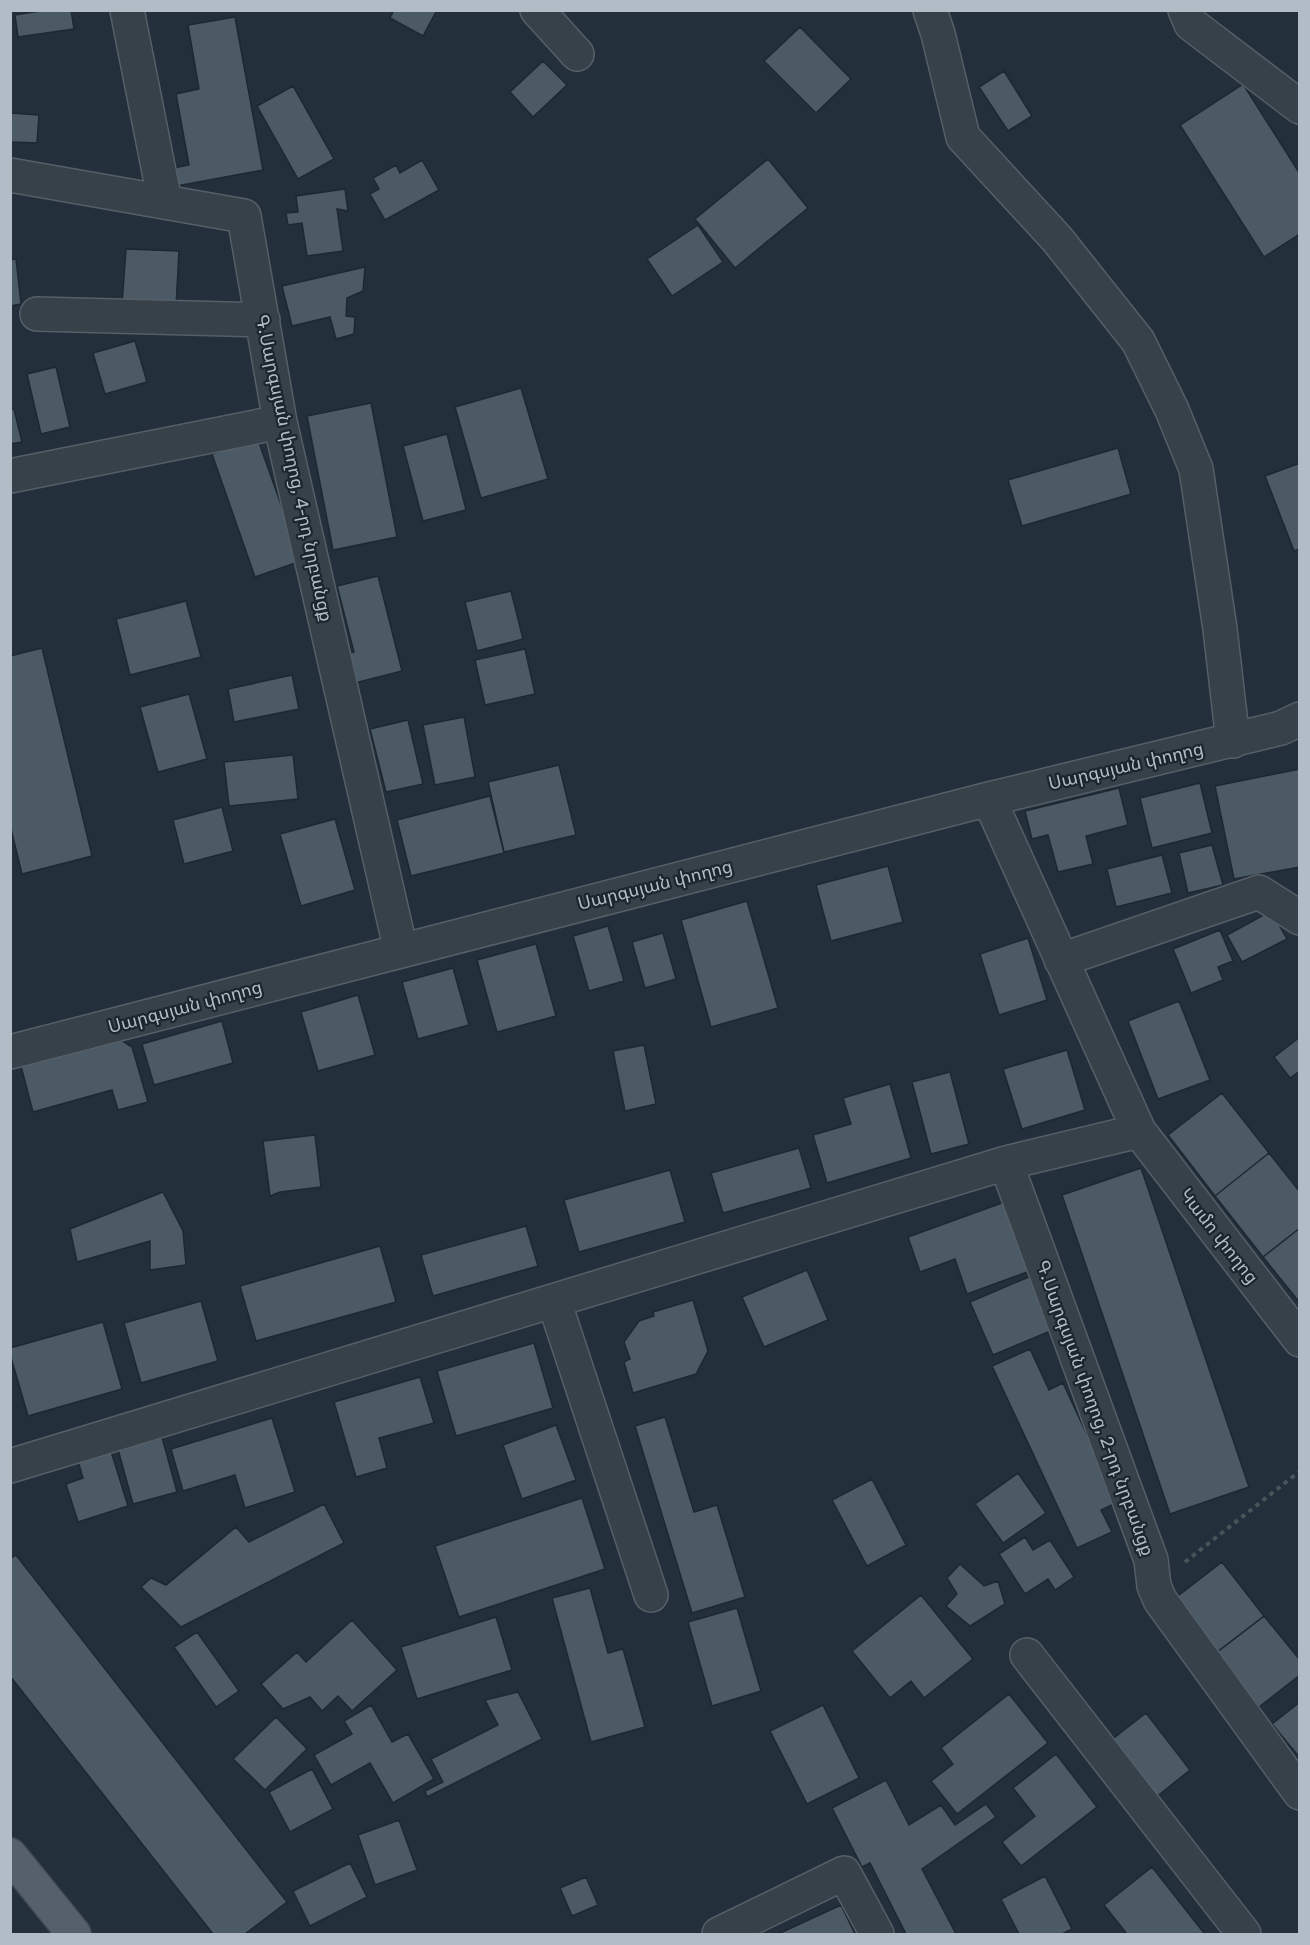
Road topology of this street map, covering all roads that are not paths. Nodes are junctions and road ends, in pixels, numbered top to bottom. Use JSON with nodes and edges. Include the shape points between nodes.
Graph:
{"nodes":[{"id":1,"x":128,"y":10,"type":"edge"},
{"id":2,"x":537,"y":10,"type":"edge"},
{"id":3,"x":930,"y":10,"type":"edge"},
{"id":4,"x":1185,"y":10,"type":"edge"},
{"id":5,"x":577,"y":54,"type":"dead end"},
{"id":6,"x":1299,"y":107,"type":"edge"},
{"id":7,"x":10,"y":175,"type":"edge"},
{"id":8,"x":165,"y":202,"type":"junction"},
{"id":9,"x":37,"y":314,"type":"dead end"},
{"id":10,"x":263,"y":320,"type":"junction"},
{"id":11,"x":280,"y":422,"type":"junction"},
{"id":12,"x":10,"y":476,"type":"edge"},
{"id":13,"x":1299,"y":719,"type":"edge"},
{"id":14,"x":1233,"y":741,"type":"junction"},
{"id":15,"x":989,"y":799,"type":"junction"},
{"id":16,"x":1299,"y":918,"type":"edge"},
{"id":17,"x":401,"y":951,"type":"junction"},
{"id":18,"x":1061,"y":960,"type":"junction"},
{"id":19,"x":10,"y":1052,"type":"edge"},
{"id":20,"x":1138,"y":1131,"type":"junction"},
{"id":21,"x":1006,"y":1163,"type":"junction"},
{"id":22,"x":554,"y":1301,"type":"junction"},
{"id":23,"x":1299,"y":1340,"type":"edge"},
{"id":24,"x":10,"y":1466,"type":"edge"},
{"id":25,"x":651,"y":1595,"type":"dead end"},
{"id":26,"x":1027,"y":1655,"type":"dead end"},
{"id":27,"x":1299,"y":1793,"type":"edge"},
{"id":28,"x":10,"y":1855,"type":"edge"},
{"id":29,"x":74,"y":1935,"type":"edge"},
{"id":30,"x":719,"y":1935,"type":"edge"},
{"id":31,"x":878,"y":1935,"type":"edge"},
{"id":32,"x":1244,"y":1935,"type":"edge"}],
"edges":[{"from":1,"to":8,"type":"street"},
{"from":2,"to":5,"type":"street"},
{"from":3,"to":14,"type":"street","via":[[963,137],[1057,239],[1138,341],[1180,430],[1196,469]]},
{"from":4,"to":6,"type":"street","via":[[1191,24]]},
{"from":7,"to":8,"type":"street","name":"Գ.Սարգսյան փողոց, 4-րդ նրբանցք"},
{"from":8,"to":10,"type":"street","name":"Գ.Սարգսյան փողոց, 4-րդ նրբանցք","via":[[244,216]]},
{"from":9,"to":10,"type":"street"},
{"from":10,"to":11,"type":"street","name":"Գ.Սարգսյան փողոց, 4-րդ նրբանցք"},
{"from":11,"to":12,"type":"street"},
{"from":11,"to":17,"type":"street","name":"Գ.Սարգսյան փողոց, 4-րդ նրբանցք"},
{"from":13,"to":14,"type":"street","name":"Սարգսյան փողոց","via":[[1281,729]]},
{"from":14,"to":15,"type":"street","name":"Սարգսյան փողոց"},
{"from":15,"to":17,"type":"street","name":"Սարգսյան փողոց"},
{"from":15,"to":18,"type":"street","name":"Կամո փողոց"},
{"from":16,"to":18,"type":"street","via":[[1259,892]]},
{"from":17,"to":19,"type":"street","name":"Սարգսյան փողոց"},
{"from":18,"to":20,"type":"street","name":"Կամո փողոց"},
{"from":20,"to":21,"type":"street"},
{"from":20,"to":23,"type":"street","name":"Կամո փողոց"},
{"from":21,"to":22,"type":"street"},
{"from":21,"to":27,"type":"street","name":"Գ.Սարգսյան փողոց, 2-րդ նրբանցք","via":[[1151,1560],[1160,1600]]},
{"from":22,"to":24,"type":"street"},
{"from":22,"to":25,"type":"street"},
{"from":26,"to":32,"type":"street"},
{"from":28,"to":29,"type":"main road"},
{"from":30,"to":31,"type":"street","via":[[844,1873]]}]}
